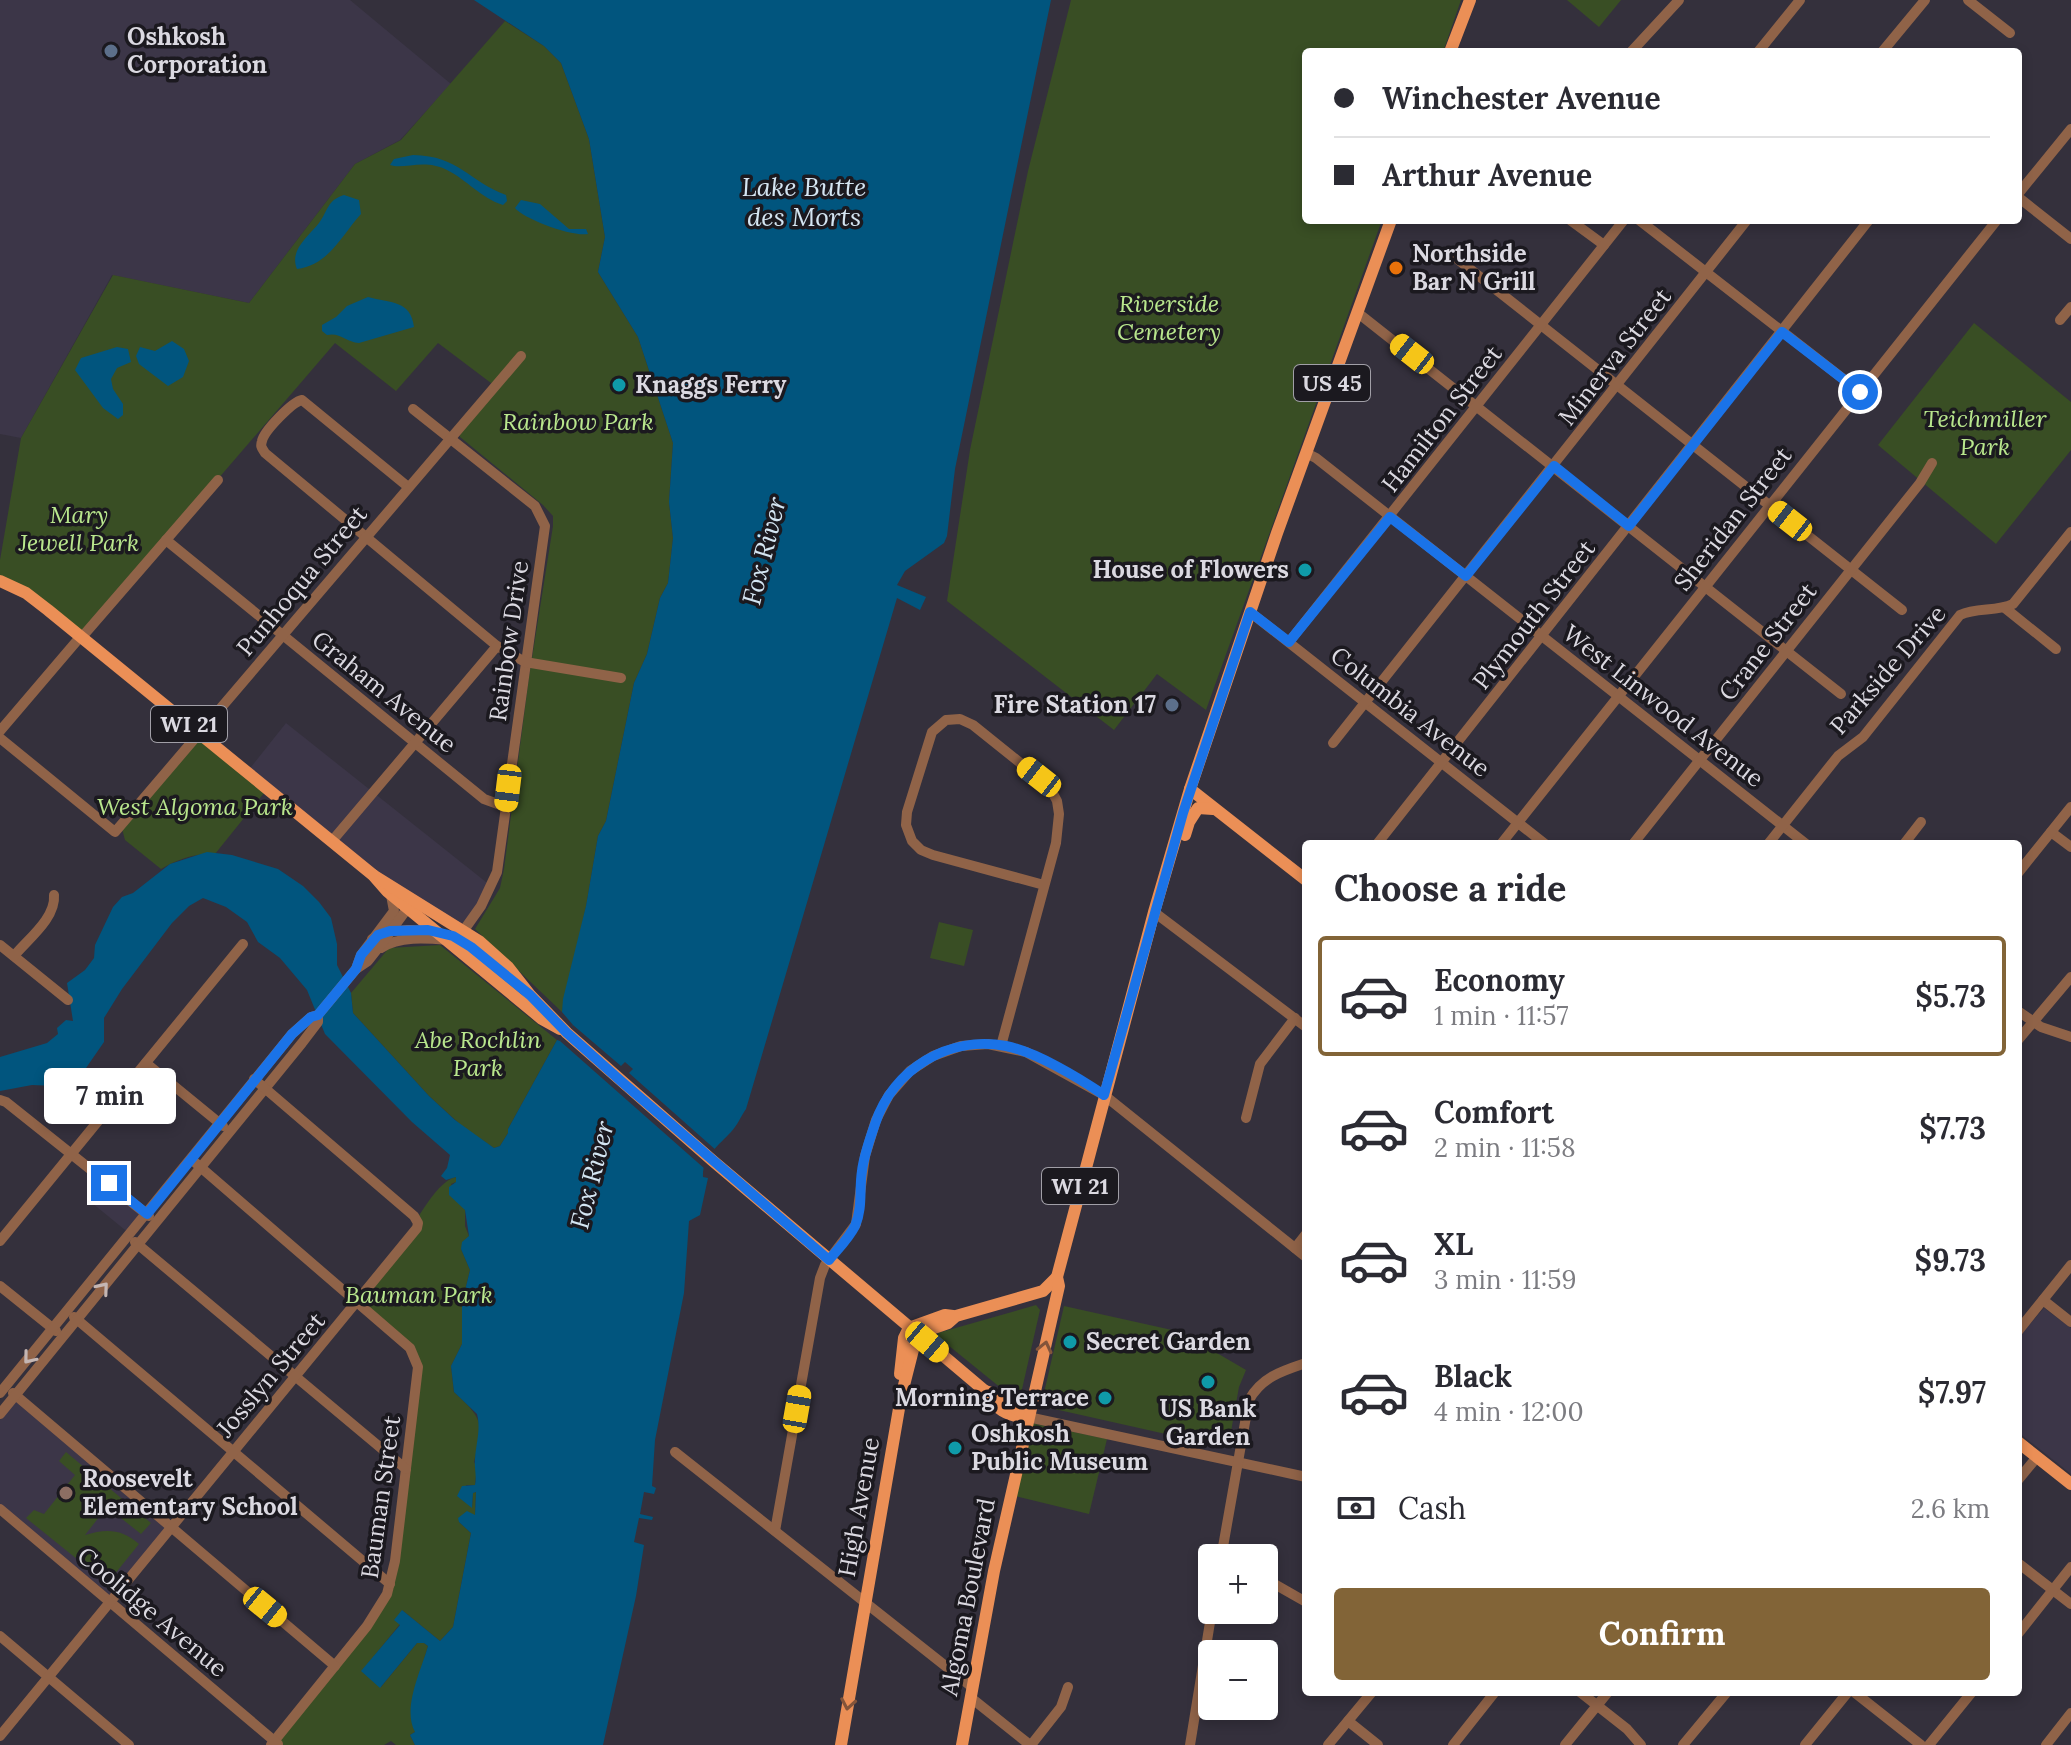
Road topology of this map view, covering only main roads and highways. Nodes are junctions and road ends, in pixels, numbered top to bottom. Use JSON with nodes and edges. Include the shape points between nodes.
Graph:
{"nodes":[{"id":1,"x":1470,"y":0,"type":"edge"},
{"id":2,"x":1452,"y":48,"type":"edge"},
{"id":3,"x":1390,"y":224,"type":"edge"},
{"id":4,"x":0,"y":581,"type":"edge"},
{"id":5,"x":1190,"y":789,"type":"junction"},
{"id":6,"x":1216,"y":809,"type":"junction"},
{"id":7,"x":373,"y":875,"type":"junction"},
{"id":8,"x":1302,"y":877,"type":"edge"},
{"id":9,"x":1161,"y":884,"type":"junction"},
{"id":10,"x":407,"y":902,"type":"junction"},
{"id":11,"x":567,"y":1033,"type":"junction"},
{"id":12,"x":1057,"y":1277,"type":"junction"},
{"id":13,"x":1034,"y":1294,"type":"junction"},
{"id":14,"x":1052,"y":1318,"type":"junction"},
{"id":15,"x":913,"y":1331,"type":"junction"},
{"id":16,"x":1028,"y":1417,"type":"junction"},
{"id":17,"x":2022,"y":1445,"type":"edge"},
{"id":18,"x":2071,"y":1484,"type":"edge"},
{"id":19,"x":841,"y":1745,"type":"edge"},
{"id":20,"x":962,"y":1745,"type":"edge"}],
"edges":[{"from":1,"to":2,"type":"main road"},
{"from":3,"to":5,"type":"main road","name":"Algoma Boulevard","number":"US 45"},
{"from":4,"to":7,"type":"main road","number":"WI 21","via":[[26,593],[82,637]]},
{"from":5,"to":6,"type":"main road"},
{"from":5,"to":9,"type":"main road","name":"Algoma Boulevard","number":"WI 21"},
{"from":6,"to":8,"type":"main road"},
{"from":6,"to":9,"type":"main road","via":[[1201,807],[1194,812]]},
{"from":7,"to":10,"type":"main road","number":"WI 21","via":[[391,895]]},
{"from":7,"to":10,"type":"main road","number":"WI 21","via":[[392,884]]},
{"from":9,"to":12,"type":"main road","name":"Algoma Boulevard","number":"WI 21"},
{"from":10,"to":11,"type":"main road","number":"WI 21","via":[[542,1019]]},
{"from":10,"to":11,"type":"main road","number":"WI 21","via":[[464,930],[508,967]]},
{"from":11,"to":15,"type":"main road","number":"WI 21"},
{"from":12,"to":13,"type":"main road"},
{"from":12,"to":14,"type":"main road","name":"Algoma Boulevard","number":"WI 21"},
{"from":13,"to":14,"type":"main road"},
{"from":13,"to":15,"type":"main road"},
{"from":16,"to":14,"type":"main road","name":"Algoma Boulevard","number":"WI 21","one_way":true},
{"from":15,"to":16,"type":"main road","number":"WI 21","via":[[1007,1414]]},
{"from":15,"to":19,"type":"main road","name":"High Avenue","one_way":true},
{"from":16,"to":20,"type":"main road","name":"Algoma Boulevard"},
{"from":17,"to":18,"type":"main road"}]}
